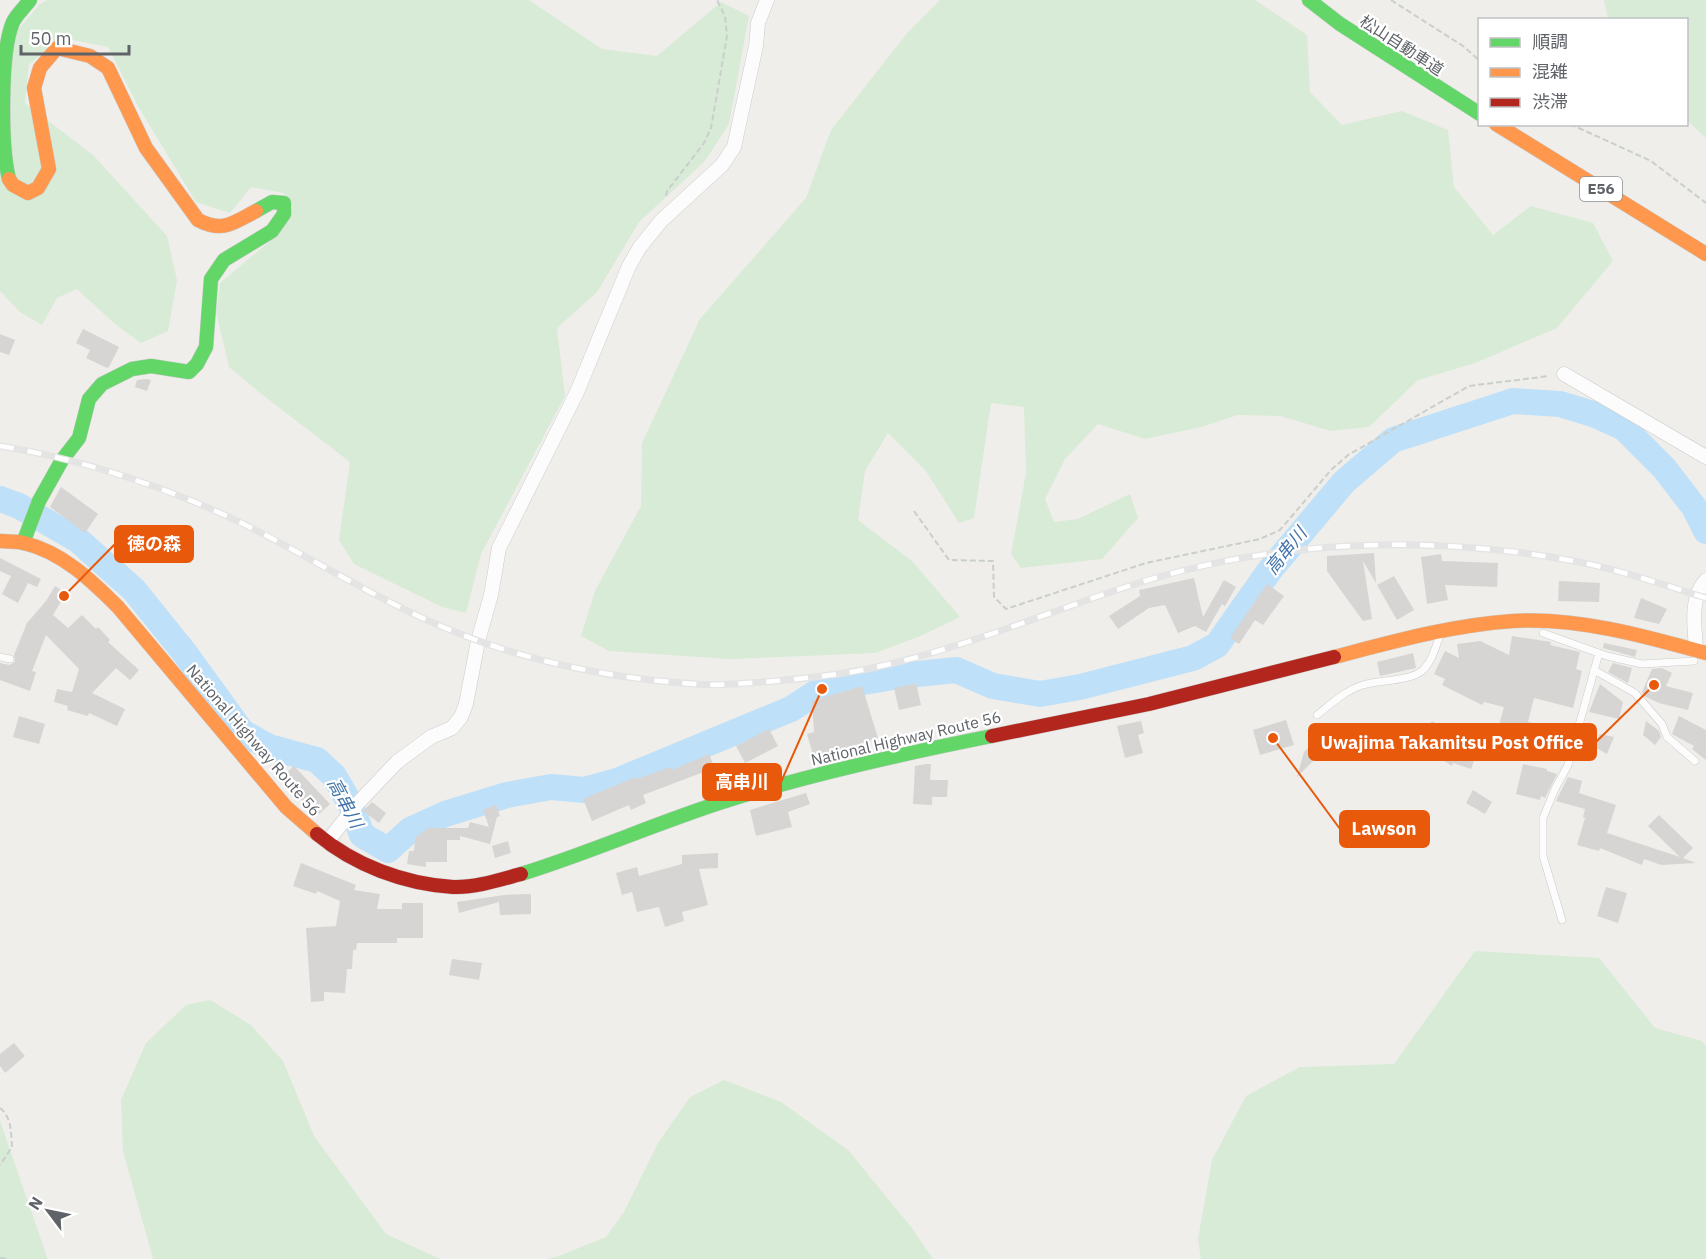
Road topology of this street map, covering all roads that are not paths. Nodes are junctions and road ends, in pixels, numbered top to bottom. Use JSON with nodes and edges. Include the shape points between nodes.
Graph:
{"nodes":[{"id":1,"x":30,"y":0,"type":"edge"},
{"id":2,"x":767,"y":0,"type":"edge"},
{"id":3,"x":1309,"y":0,"type":"edge"},
{"id":4,"x":1478,"y":113,"type":"edge"},
{"id":5,"x":1499,"y":126,"type":"edge"},
{"id":6,"x":1706,"y":254,"type":"edge"},
{"id":7,"x":1564,"y":374,"type":"road end"},
{"id":8,"x":1706,"y":457,"type":"edge"},
{"id":9,"x":9,"y":543,"type":"edge"},
{"id":10,"x":1706,"y":580,"type":"edge"},
{"id":11,"x":1513,"y":621,"type":"junction"},
{"id":12,"x":1530,"y":628,"type":"dead end"},
{"id":13,"x":1442,"y":631,"type":"junction"},
{"id":14,"x":1539,"y":631,"type":"dead end"},
{"id":15,"x":1701,"y":652,"type":"edge"},
{"id":16,"x":1599,"y":653,"type":"junction"},
{"id":17,"x":0,"y":657,"type":"edge"},
{"id":18,"x":10,"y":659,"type":"dead end"},
{"id":19,"x":1706,"y":661,"type":"edge"},
{"id":20,"x":1594,"y":670,"type":"junction"},
{"id":21,"x":1317,"y":716,"type":"dead end"},
{"id":22,"x":1695,"y":760,"type":"dead end"},
{"id":23,"x":327,"y":842,"type":"junction"},
{"id":24,"x":1562,"y":920,"type":"dead end"}],
"edges":[{"from":1,"to":9,"type":"main road","via":[[13,23],[3,63],[3,169],[11,183],[28,193],[38,188],[50,170],[34,88],[39,68],[57,48],[90,56],[108,68],[146,148],[198,220],[227,227],[272,202],[284,203],[284,214],[272,231],[224,260],[211,279],[206,347],[189,372],[151,366],[132,369],[102,384],[89,399],[79,438],[39,501],[31,525]]},
{"from":2,"to":23,"type":"street","via":[[758,23],[734,147],[722,165],[660,221],[640,247],[577,392],[499,548],[461,717],[452,728],[430,736],[397,762]]},
{"from":3,"to":4,"type":"main road","name":"松山自動車道"},
{"from":5,"to":6,"type":"main road","number":"E56"},
{"from":7,"to":8,"type":"street"},
{"from":9,"to":23,"type":"main road","name":"National Highway Route 56","via":[[57,556],[104,593],[286,807]]},
{"from":10,"to":15,"type":"street","via":[[1694,616]]},
{"from":11,"to":12,"type":"lane"},
{"from":11,"to":13,"type":"main road","name":"National Highway Route 56"},
{"from":11,"to":15,"type":"main road","name":"National Highway Route 56","via":[[1605,628]]},
{"from":13,"to":21,"type":"lane","via":[[1421,672],[1362,685]]},
{"from":13,"to":23,"type":"main road","name":"National Highway Route 56","via":[[1149,704],[886,757],[795,780],[494,882],[454,887],[393,877]]},
{"from":14,"to":16,"type":"lane"},
{"from":16,"to":19,"type":"lane","via":[[1641,664]]},
{"from":16,"to":20,"type":"lane"},
{"from":17,"to":18,"type":"lane"},
{"from":20,"to":22,"type":"lane","via":[[1635,693],[1668,737]]},
{"from":20,"to":24,"type":"lane","via":[[1568,765],[1543,818],[1543,856]]}]}
